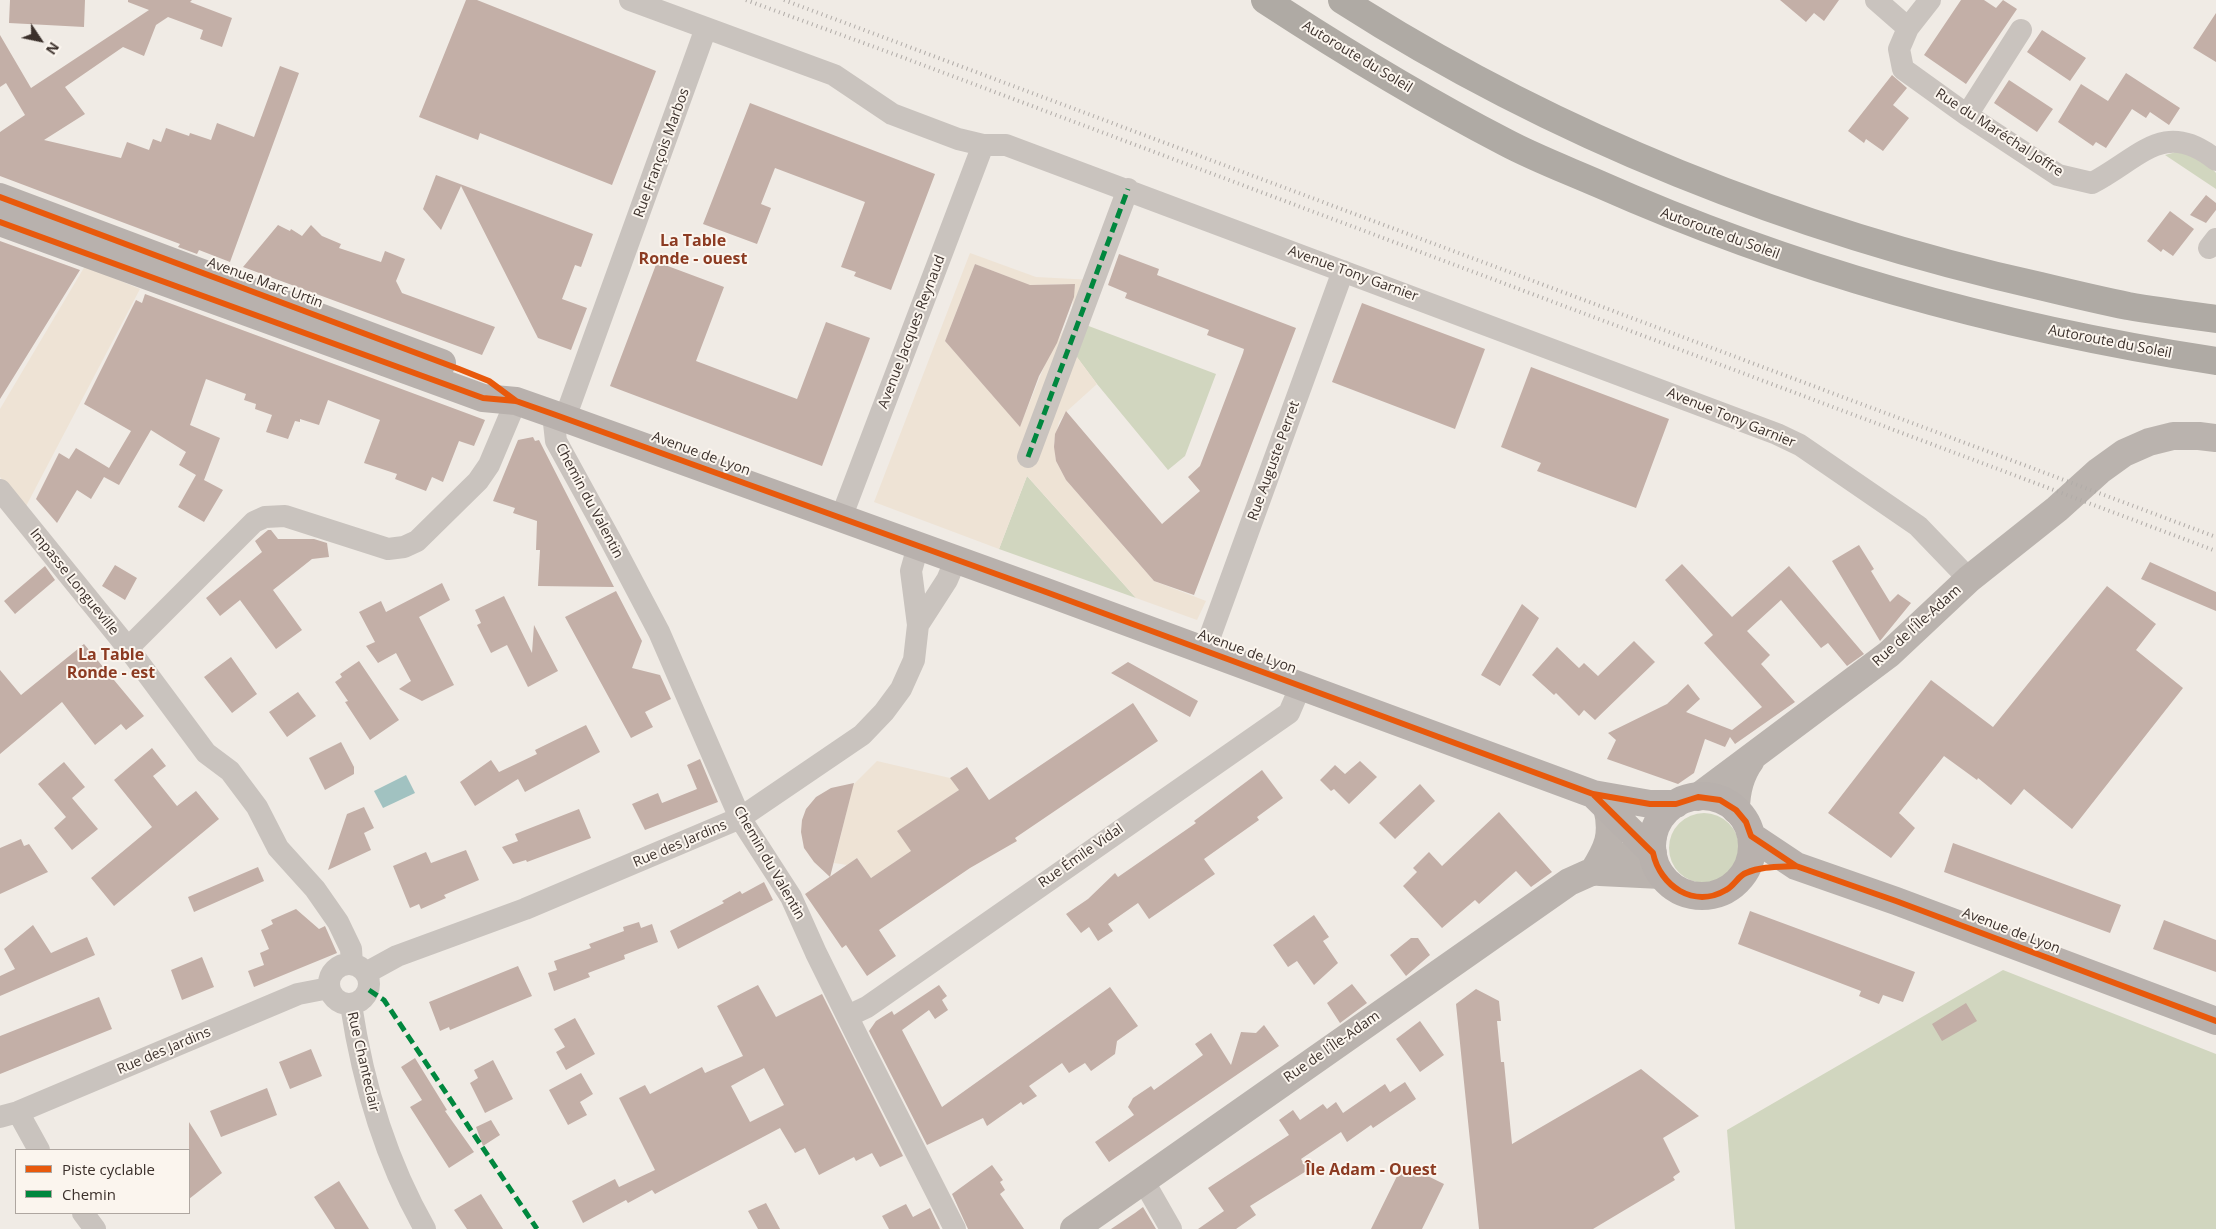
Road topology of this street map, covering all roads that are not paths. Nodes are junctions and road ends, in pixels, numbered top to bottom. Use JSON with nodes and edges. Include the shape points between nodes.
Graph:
{"nodes":[{"id":1,"x":630,"y":0,"type":"edge"},
{"id":2,"x":1265,"y":0,"type":"edge"},
{"id":3,"x":1342,"y":0,"type":"edge"},
{"id":4,"x":1876,"y":0,"type":"edge"},
{"id":5,"x":1930,"y":0,"type":"edge"},
{"id":6,"x":706,"y":28,"type":"junction"},
{"id":7,"x":1908,"y":28,"type":"junction"},
{"id":8,"x":2021,"y":30,"type":"dead end"},
{"id":9,"x":1967,"y":115,"type":"junction"},
{"id":10,"x":983,"y":145,"type":"junction"},
{"id":11,"x":2216,"y":160,"type":"edge"},
{"id":12,"x":1128,"y":189,"type":"junction"},
{"id":13,"x":0,"y":197,"type":"edge"},
{"id":14,"x":0,"y":222,"type":"edge"},
{"id":15,"x":1343,"y":271,"type":"junction"},
{"id":16,"x":2216,"y":319,"type":"edge"},
{"id":17,"x":2216,"y":361,"type":"edge"},
{"id":18,"x":516,"y":401,"type":"junction"},
{"id":19,"x":559,"y":416,"type":"junction"},
{"id":20,"x":2216,"y":438,"type":"edge"},
{"id":21,"x":1028,"y":457,"type":"dead end"},
{"id":22,"x":0,"y":490,"type":"edge"},
{"id":23,"x":841,"y":518,"type":"junction"},
{"id":24,"x":918,"y":546,"type":"junction"},
{"id":25,"x":956,"y":559,"type":"junction"},
{"id":26,"x":1969,"y":579,"type":"junction"},
{"id":27,"x":918,"y":625,"type":"junction"},
{"id":28,"x":128,"y":648,"type":"junction"},
{"id":29,"x":1205,"y":650,"type":"junction"},
{"id":30,"x":1300,"y":685,"type":"junction"},
{"id":31,"x":1751,"y":760,"type":"junction"},
{"id":32,"x":1600,"y":800,"type":"junction"},
{"id":33,"x":1687,"y":800,"type":"junction"},
{"id":34,"x":1736,"y":810,"type":"junction"},
{"id":35,"x":740,"y":818,"type":"junction"},
{"id":36,"x":1751,"y":836,"type":"junction"},
{"id":37,"x":1653,"y":852,"type":"junction"},
{"id":38,"x":1796,"y":866,"type":"junction"},
{"id":39,"x":1593,"y":872,"type":"junction"},
{"id":40,"x":1744,"y":873,"type":"junction"},
{"id":41,"x":359,"y":968,"type":"junction"},
{"id":42,"x":329,"y":988,"type":"junction"},
{"id":43,"x":351,"y":1005,"type":"junction"},
{"id":44,"x":848,"y":1016,"type":"junction"},
{"id":45,"x":2216,"y":1020,"type":"edge"},
{"id":46,"x":9,"y":1114,"type":"edge"},
{"id":47,"x":37,"y":1149,"type":"edge"},
{"id":48,"x":1143,"y":1180,"type":"junction"},
{"id":49,"x":84,"y":1214,"type":"edge"},
{"id":50,"x":94,"y":1229,"type":"edge"},
{"id":51,"x":424,"y":1229,"type":"edge"},
{"id":52,"x":955,"y":1229,"type":"edge"},
{"id":53,"x":1074,"y":1229,"type":"edge"},
{"id":54,"x":1171,"y":1229,"type":"edge"}],
"edges":[{"from":1,"to":6,"type":"street","name":"Avenue Tony Garnier"},
{"from":2,"to":17,"type":"highway","name":"Autoroute du Soleil","via":[[1357,60],[1506,143],[1665,214],[1815,269],[1968,313],[2131,348]]},
{"from":3,"to":16,"type":"highway","via":[[1524,104],[1682,175],[1818,226],[1974,271],[2126,306]]},
{"from":4,"to":7,"type":"street"},
{"from":5,"to":7,"type":"street","name":"Rue du Maréchal Joffre"},
{"from":6,"to":10,"type":"street","name":"Avenue Tony Garnier","via":[[834,75],[892,114]]},
{"from":6,"to":19,"type":"street","name":"Rue François Marbos"},
{"from":7,"to":9,"type":"street","name":"Rue du Maréchal Joffre","via":[[1899,49],[1903,69]]},
{"from":8,"to":9,"type":"street"},
{"from":9,"to":11,"type":"street","name":"Rue du Maréchal Joffre","via":[[2058,176],[2092,183],[2151,146],[2169,140],[2189,143]]},
{"from":10,"to":12,"type":"street","name":"Avenue Tony Garnier","via":[[1006,145]]},
{"from":10,"to":23,"type":"street","name":"Avenue Jacques Reynaud"},
{"from":12,"to":15,"type":"street","name":"Avenue Tony Garnier"},
{"from":12,"to":21,"type":"street"},
{"from":13,"to":18,"type":"main road","name":"Avenue Marc Urtin","via":[[459,369],[489,381]]},
{"from":14,"to":18,"type":"main road","name":"Avenue Marc Urtin","via":[[483,398]]},
{"from":15,"to":26,"type":"street","name":"Avenue Tony Garnier","via":[[1777,434],[1800,446],[1918,526]]},
{"from":15,"to":29,"type":"street","name":"Rue Auguste Perret"},
{"from":18,"to":19,"type":"main road","name":"Avenue Marc Urtin"},
{"from":18,"to":28,"type":"street","via":[[489,465],[478,481],[418,540],[404,547],[388,549],[285,516],[265,517],[254,522]]},
{"from":19,"to":23,"type":"main road","name":"Avenue de Lyon"},
{"from":19,"to":35,"type":"street","name":"Chemin du Valentin","via":[[556,441],[664,644]]},
{"from":20,"to":26,"type":"street","name":"Rue de l'Île-Adam","via":[[2173,436],[2148,442],[2124,453]]},
{"from":22,"to":28,"type":"street","name":"Impasse Longueville"},
{"from":23,"to":24,"type":"main road","name":"Avenue de Lyon"},
{"from":24,"to":25,"type":"main road","name":"Avenue de Lyon"},
{"from":24,"to":27,"type":"street","name":"Rue des Jardins","via":[[911,571]]},
{"from":25,"to":27,"type":"street","name":"Rue des Jardins","via":[[947,580]]},
{"from":25,"to":29,"type":"main road","name":"Avenue de Lyon"},
{"from":26,"to":31,"type":"street","name":"Rue de l'Île-Adam","via":[[1890,654]]},
{"from":27,"to":35,"type":"street","name":"Rue des Jardins","via":[[914,660],[901,689],[884,712],[862,734]]},
{"from":28,"to":41,"type":"street","name":"Impasse Longueville","via":[[206,753],[230,771],[257,807],[278,848],[315,889],[338,922]]},
{"from":29,"to":30,"type":"main road","name":"Avenue de Lyon"},
{"from":30,"to":32,"type":"main road","name":"Avenue de Lyon"},
{"from":30,"to":44,"type":"street","name":"Rue Émile Vidal","via":[[1289,713],[867,1007]]},
{"from":31,"to":33,"type":"street","name":"Rue de l'Île-Adam"},
{"from":31,"to":34,"type":"street","name":"Rue de l'Île-Adam","via":[[1738,785]]},
{"from":32,"to":33,"type":"main road","via":[[1650,804]]},
{"from":32,"to":37,"type":"main road","name":"Avenue de Lyon"},
{"from":32,"to":39,"type":"street","via":[[1611,822],[1610,838]]},
{"from":33,"to":34,"type":"main road","via":[[1720,800]]},
{"from":33,"to":37,"type":"main road","via":[[1665,813]]},
{"from":34,"to":36,"type":"main road","name":"Avenue de Lyon","via":[[1746,822]]},
{"from":35,"to":41,"type":"street","name":"Rue des Jardins","via":[[525,909]]},
{"from":35,"to":44,"type":"street","name":"Chemin du Valentin","via":[[791,897]]},
{"from":36,"to":38,"type":"main road","name":"Avenue de Lyon"},
{"from":36,"to":40,"type":"main road","name":"Avenue de Lyon","via":[[1752,849]]},
{"from":37,"to":39,"type":"street","name":"Rue de l'Île-Adam","via":[[1616,871]]},
{"from":37,"to":40,"type":"main road","name":"Avenue de Lyon","via":[[1676,889],[1688,894],[1714,895],[1736,883]]},
{"from":38,"to":40,"type":"main road","name":"Avenue de Lyon","via":[[1766,867]]},
{"from":38,"to":45,"type":"main road","name":"Avenue de Lyon"},
{"from":39,"to":48,"type":"street","name":"Rue de l'Île-Adam","via":[[1568,882]]},
{"from":41,"to":42,"type":"street","via":[[344,964],[332,973]]},
{"from":41,"to":43,"type":"street","via":[[370,984],[367,995]]},
{"from":42,"to":43,"type":"street","via":[[336,1001]]},
{"from":42,"to":46,"type":"street","name":"Rue des Jardins","via":[[298,994]]},
{"from":43,"to":51,"type":"street","name":"Rue Chanteclair","via":[[366,1088],[383,1142]]},
{"from":44,"to":52,"type":"street","name":"Chemin du Valentin"},
{"from":46,"to":47,"type":"street"},
{"from":48,"to":53,"type":"street","name":"Rue de l'Île-Adam"},
{"from":48,"to":54,"type":"street"},
{"from":49,"to":50,"type":"street"}]}
